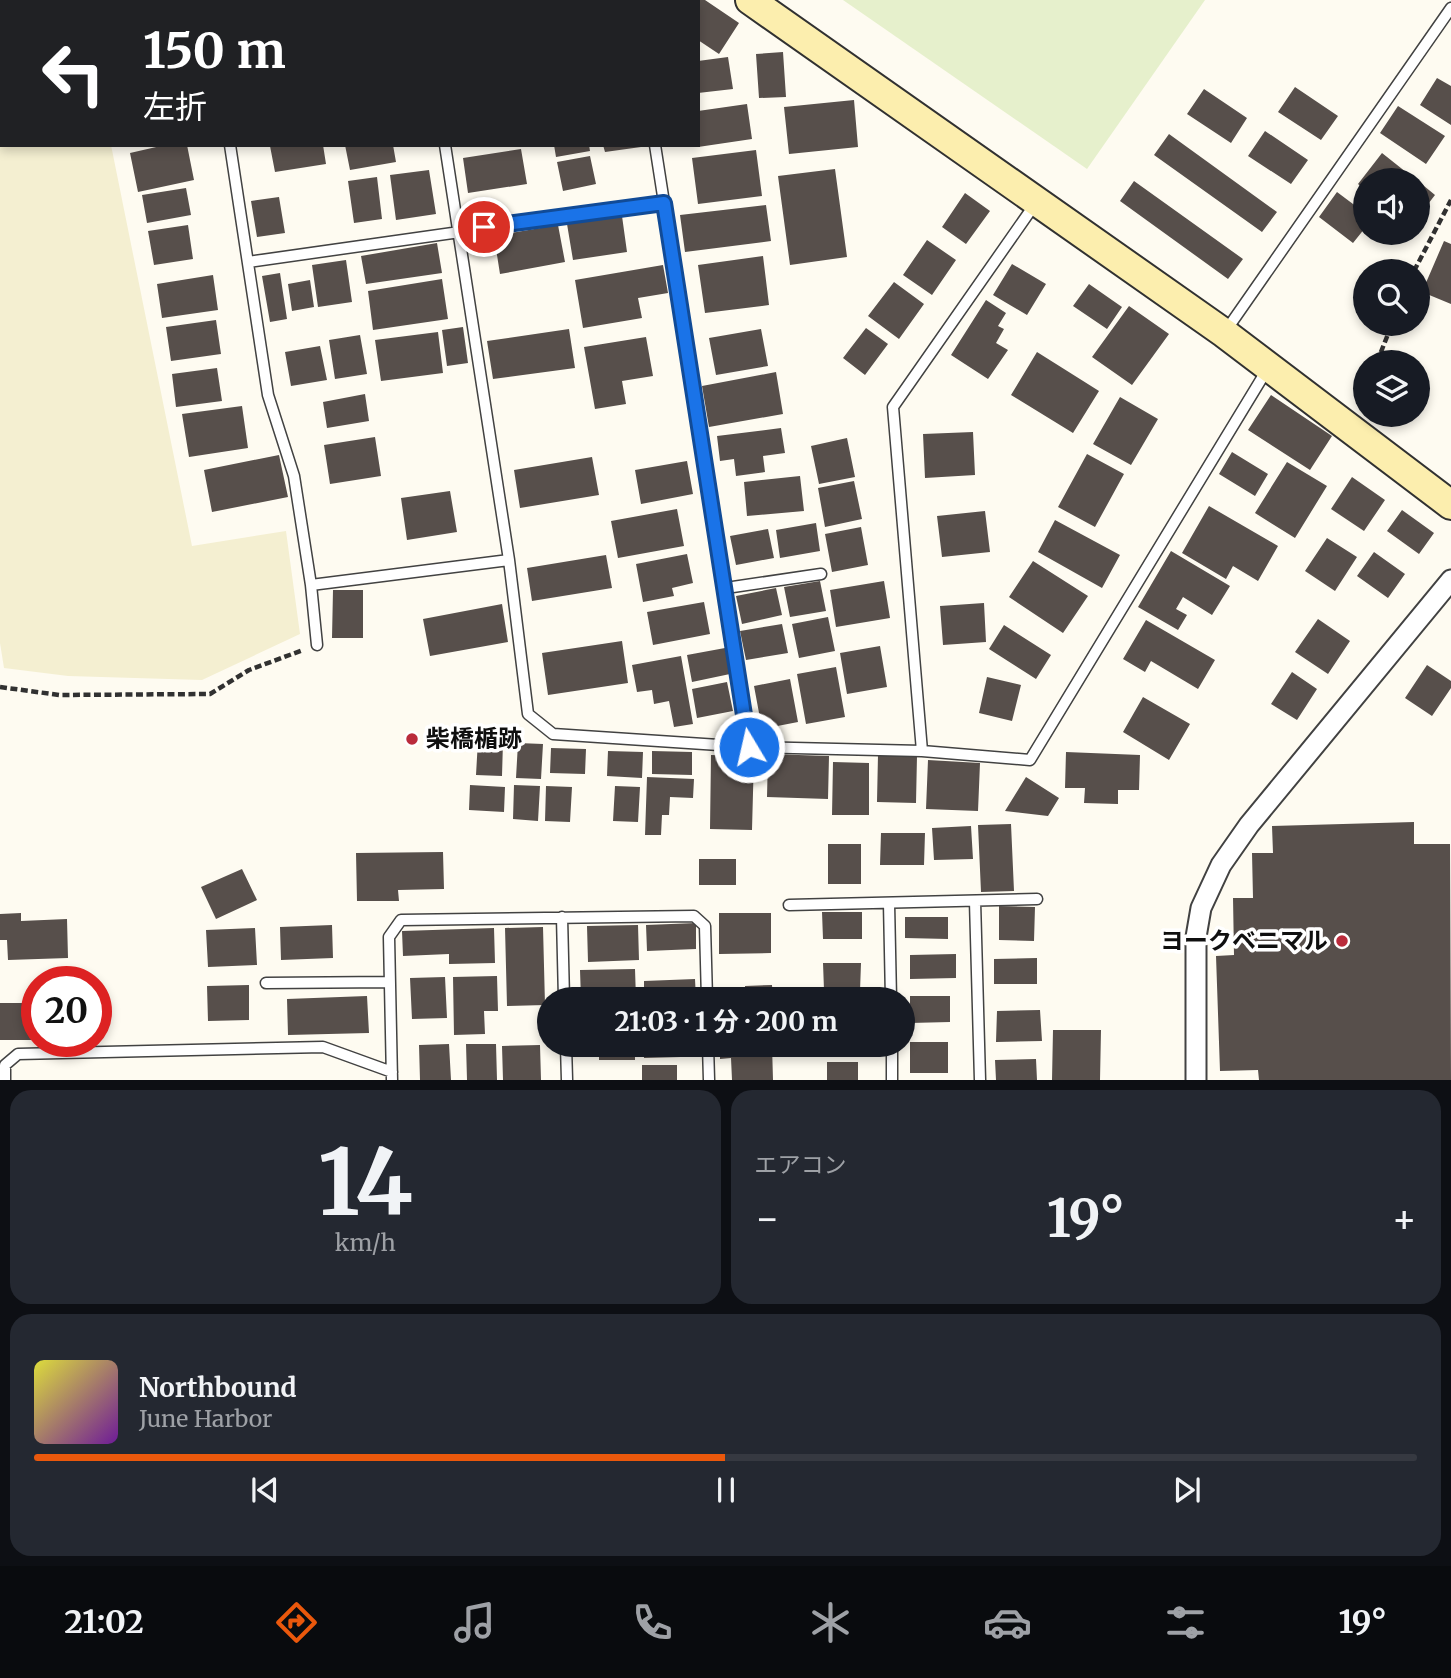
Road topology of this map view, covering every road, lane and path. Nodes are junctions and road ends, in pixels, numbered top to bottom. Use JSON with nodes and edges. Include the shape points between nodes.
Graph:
{"nodes":[{"id":1,"x":750,"y":0,"type":"edge"},
{"id":2,"x":1451,"y":8,"type":"edge"},
{"id":3,"x":230,"y":147,"type":"edge"},
{"id":4,"x":445,"y":147,"type":"edge"},
{"id":5,"x":655,"y":147,"type":"edge"},
{"id":6,"x":1038,"y":200,"type":"junction"},
{"id":7,"x":1451,"y":200,"type":"edge"},
{"id":8,"x":664,"y":203,"type":"junction"},
{"id":9,"x":458,"y":231,"type":"junction"},
{"id":10,"x":1420,"y":259,"type":"edge"},
{"id":11,"x":248,"y":262,"type":"junction"},
{"id":12,"x":1224,"y":333,"type":"junction"},
{"id":13,"x":1268,"y":367,"type":"junction"},
{"id":14,"x":1451,"y":505,"type":"edge"},
{"id":15,"x":509,"y":560,"type":"junction"},
{"id":16,"x":821,"y":574,"type":"dead end"},
{"id":17,"x":1451,"y":579,"type":"edge"},
{"id":18,"x":312,"y":585,"type":"junction"},
{"id":19,"x":726,"y":588,"type":"junction"},
{"id":20,"x":317,"y":645,"type":"joint"},
{"id":21,"x":0,"y":687,"type":"edge"},
{"id":22,"x":749,"y":747,"type":"junction"},
{"id":23,"x":922,"y":751,"type":"junction"},
{"id":24,"x":1037,"y":898,"type":"dead end"},
{"id":25,"x":975,"y":901,"type":"junction"},
{"id":26,"x":889,"y":903,"type":"junction"},
{"id":27,"x":789,"y":905,"type":"dead end"},
{"id":28,"x":562,"y":917,"type":"junction"},
{"id":29,"x":266,"y":982,"type":"dead end"},
{"id":30,"x":390,"y":982,"type":"junction"},
{"id":31,"x":565,"y":987,"type":"edge"},
{"id":32,"x":706,"y":987,"type":"edge"},
{"id":33,"x":891,"y":987,"type":"edge"},
{"id":34,"x":566,"y":1057,"type":"edge"},
{"id":35,"x":708,"y":1057,"type":"edge"},
{"id":36,"x":892,"y":1057,"type":"edge"},
{"id":37,"x":392,"y":1076,"type":"edge"},
{"id":38,"x":5,"y":1080,"type":"edge"},
{"id":39,"x":566,"y":1080,"type":"edge"},
{"id":40,"x":709,"y":1080,"type":"edge"},
{"id":41,"x":892,"y":1080,"type":"edge"},
{"id":42,"x":980,"y":1080,"type":"edge"},
{"id":43,"x":1196,"y":1080,"type":"edge"}],
"edges":[{"from":1,"to":6,"type":"street"},
{"from":2,"to":12,"type":"lane"},
{"from":3,"to":11,"type":"lane"},
{"from":4,"to":9,"type":"lane"},
{"from":5,"to":8,"type":"lane"},
{"from":6,"to":12,"type":"street"},
{"from":6,"to":23,"type":"lane","via":[[892,407]]},
{"from":7,"to":10,"type":"path"},
{"from":8,"to":9,"type":"lane"},
{"from":8,"to":19,"type":"lane"},
{"from":9,"to":11,"type":"lane"},
{"from":9,"to":15,"type":"lane"},
{"from":11,"to":18,"type":"lane","via":[[268,396],[294,476]]},
{"from":12,"to":13,"type":"street"},
{"from":13,"to":14,"type":"street"},
{"from":13,"to":23,"type":"lane","via":[[1030,760]]},
{"from":15,"to":18,"type":"lane"},
{"from":15,"to":22,"type":"lane","via":[[528,714],[553,734]]},
{"from":16,"to":19,"type":"lane"},
{"from":17,"to":43,"type":"street","via":[[1221,864],[1201,908],[1196,937]]},
{"from":18,"to":20,"type":"lane"},
{"from":19,"to":22,"type":"lane"},
{"from":20,"to":21,"type":"path","via":[[249,670],[210,694],[59,695]]},
{"from":22,"to":23,"type":"lane"},
{"from":24,"to":25,"type":"lane"},
{"from":25,"to":26,"type":"lane"},
{"from":25,"to":42,"type":"lane"},
{"from":26,"to":27,"type":"lane"},
{"from":26,"to":33,"type":"lane"},
{"from":28,"to":30,"type":"lane","via":[[401,920],[388,937]]},
{"from":28,"to":31,"type":"lane"},
{"from":28,"to":32,"type":"lane","via":[[694,916],[705,926]]},
{"from":29,"to":30,"type":"lane"},
{"from":30,"to":37,"type":"lane"},
{"from":34,"to":39,"type":"lane"},
{"from":35,"to":40,"type":"lane"},
{"from":36,"to":41,"type":"lane"},
{"from":37,"to":38,"type":"lane","via":[[323,1047],[18,1054],[5,1065]]}]}
